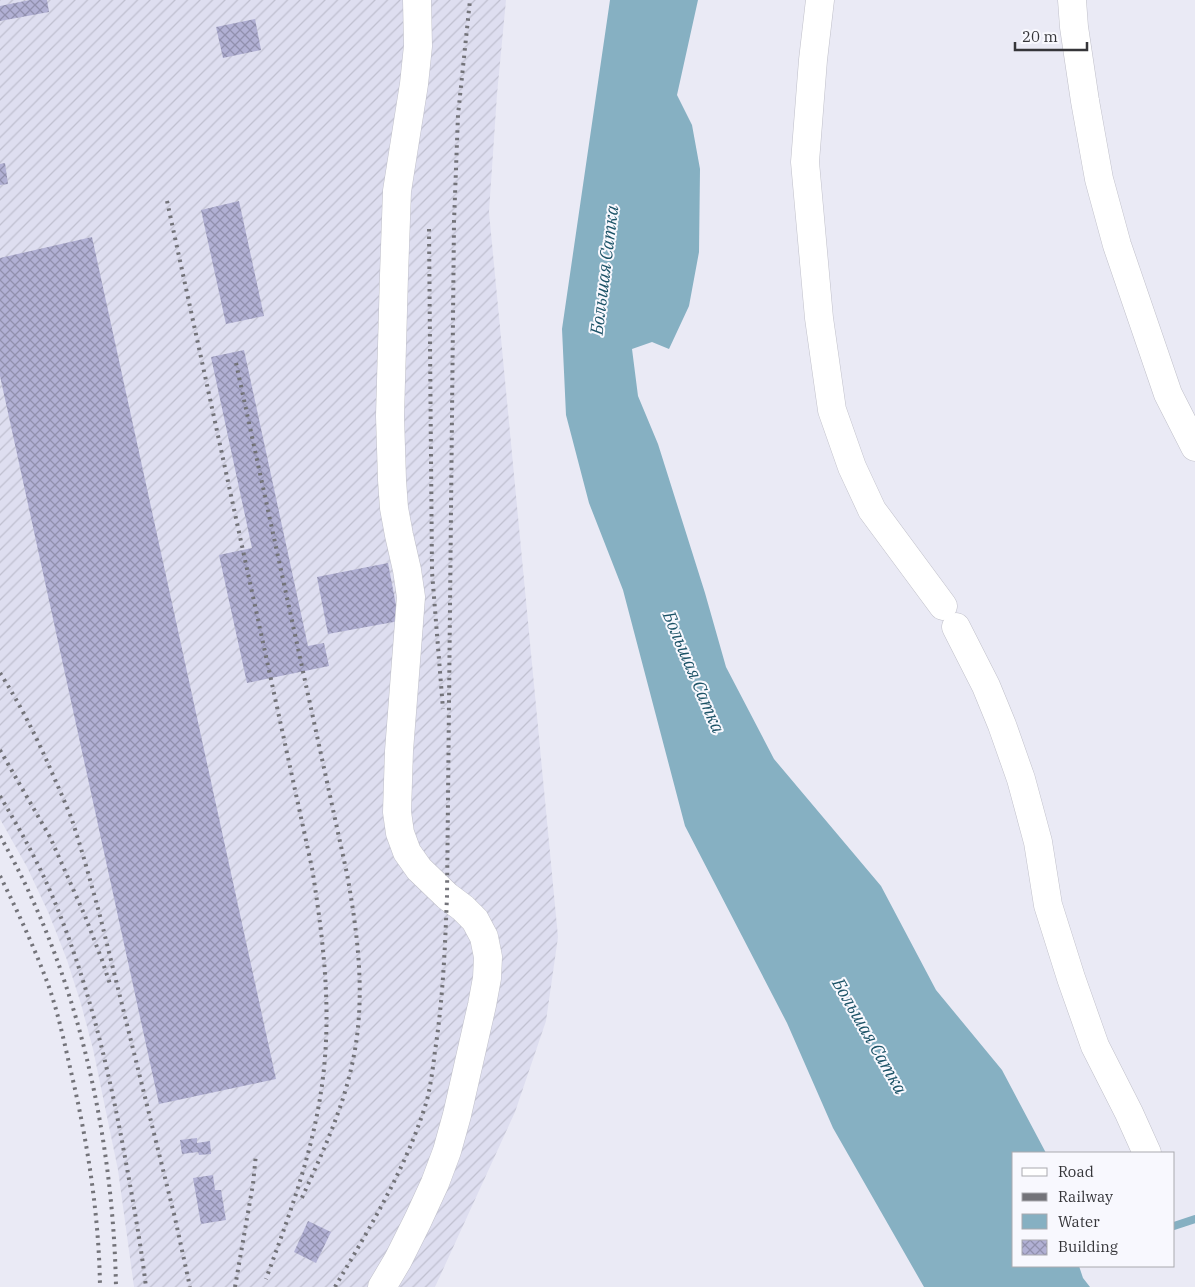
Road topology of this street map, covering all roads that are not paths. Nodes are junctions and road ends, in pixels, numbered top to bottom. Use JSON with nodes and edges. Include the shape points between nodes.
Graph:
{"nodes":[{"id":1,"x":417,"y":0,"type":"edge"},
{"id":2,"x":820,"y":0,"type":"edge"},
{"id":3,"x":1072,"y":0,"type":"edge"},
{"id":4,"x":1195,"y":447,"type":"edge"},
{"id":5,"x":1147,"y":1152,"type":"edge"},
{"id":6,"x":382,"y":1287,"type":"edge"}],
"edges":[{"from":1,"to":6,"type":"lane","via":[[418,46],[397,192],[390,416],[394,508],[411,597],[397,812],[407,852],[419,869],[475,920],[484,937],[488,957],[482,1006],[447,1151],[418,1220]]},
{"from":2,"to":5,"type":"lane","via":[[805,162],[819,318],[832,410],[852,467],[872,510],[949,617],[986,686],[1021,779],[1038,842],[1048,905],[1071,978],[1095,1046]]},
{"from":3,"to":4,"type":"lane","via":[[1098,179],[1168,394]]}]}
